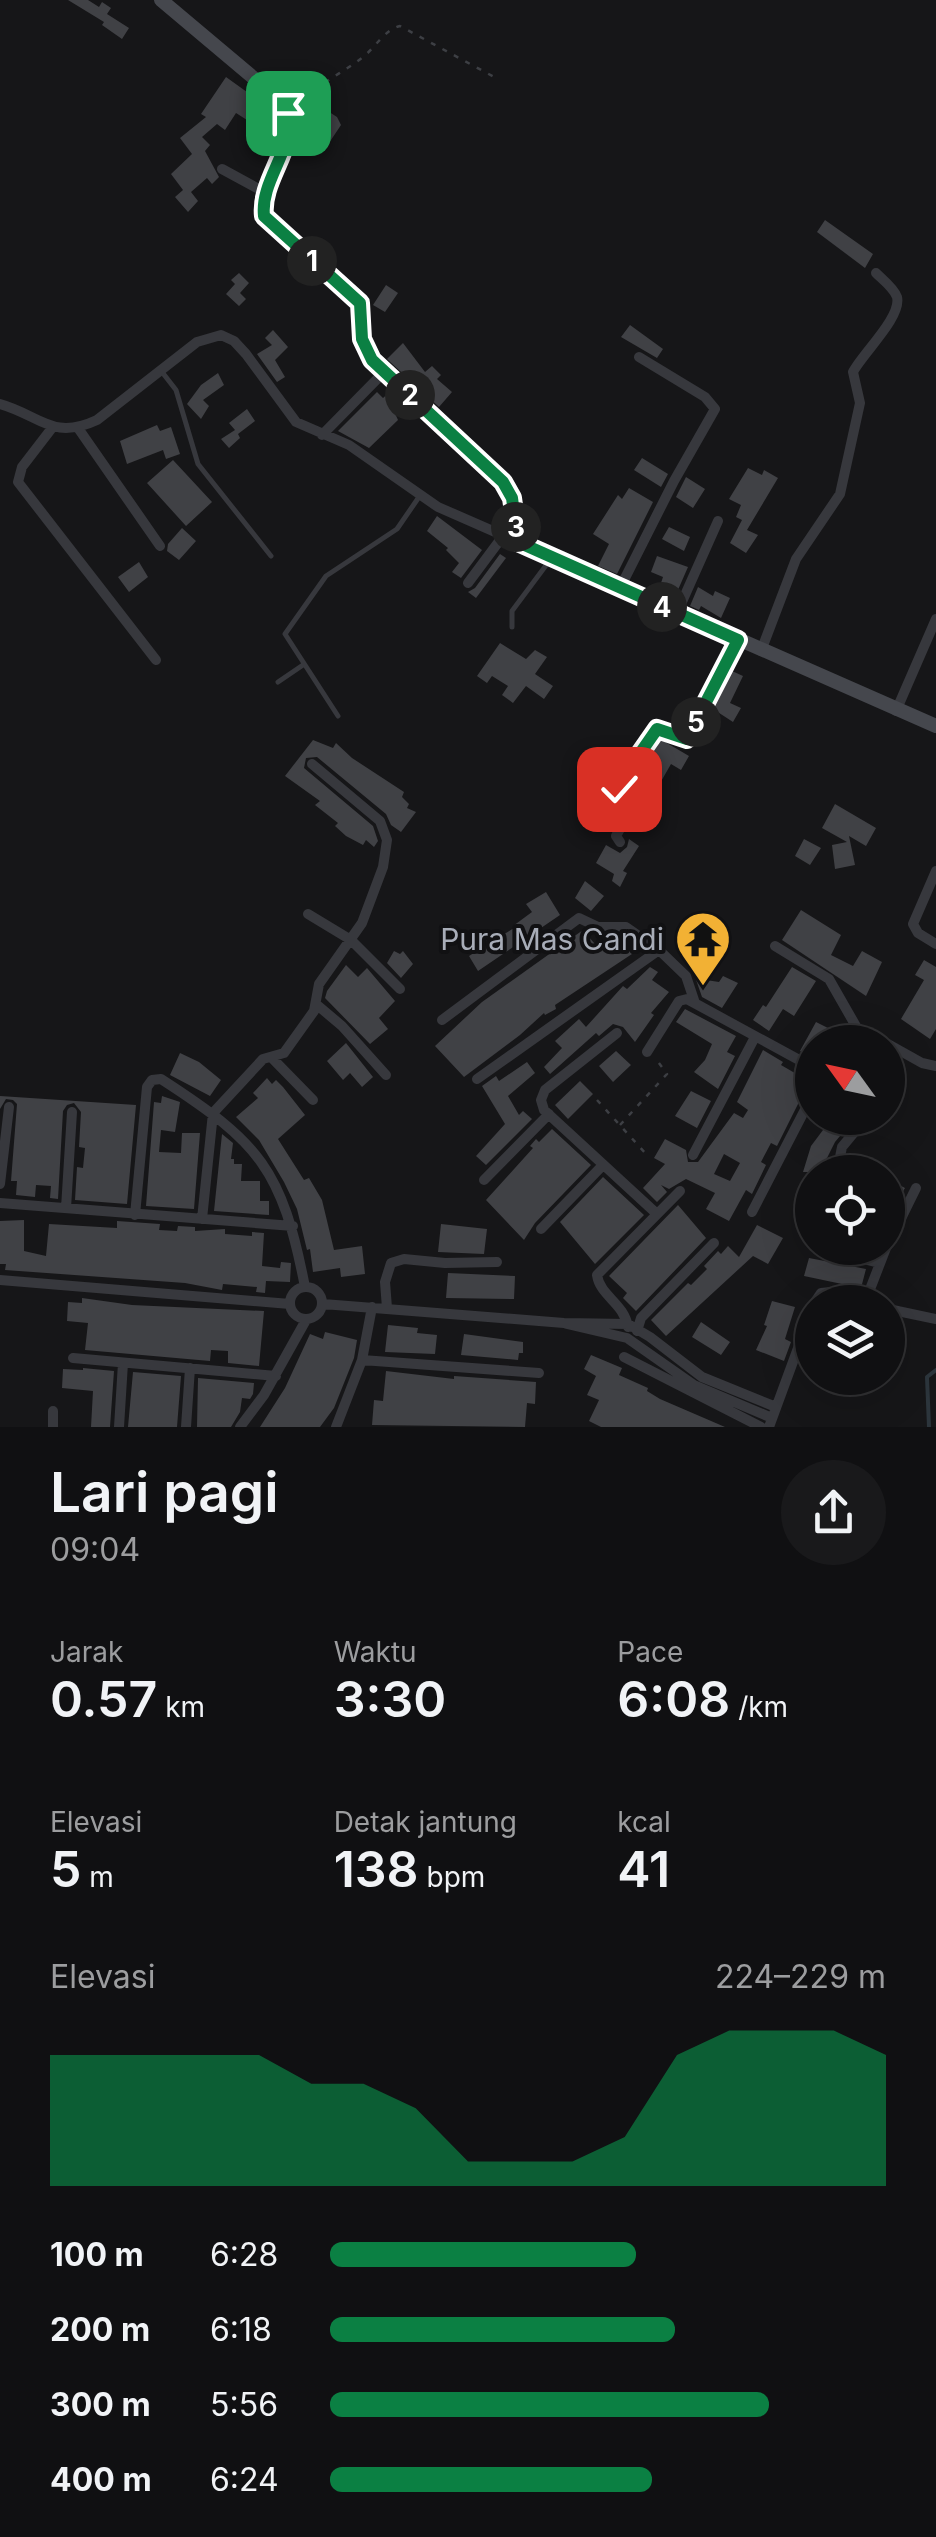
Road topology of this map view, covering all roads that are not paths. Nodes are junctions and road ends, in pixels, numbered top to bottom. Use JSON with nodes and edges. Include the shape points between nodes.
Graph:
{"nodes":[{"id":1,"x":160,"y":0,"type":"edge"},
{"id":2,"x":222,"y":169,"type":"dead end"},
{"id":3,"x":266,"y":193,"type":"junction"},
{"id":4,"x":876,"y":273,"type":"dead end"},
{"id":5,"x":638,"y":356,"type":"dead end"},
{"id":6,"x":160,"y":370,"type":"junction"},
{"id":7,"x":385,"y":371,"type":"junction"},
{"id":8,"x":0,"y":404,"type":"edge"},
{"id":9,"x":52,"y":428,"type":"junction"},
{"id":10,"x":78,"y":428,"type":"junction"},
{"id":11,"x":322,"y":435,"type":"junction"},
{"id":12,"x":420,"y":494,"type":"junction"},
{"id":13,"x":718,"y":520,"type":"dead end"},
{"id":14,"x":510,"y":539,"type":"junction"},
{"id":15,"x":160,"y":546,"type":"dead end"},
{"id":16,"x":271,"y":556,"type":"dead end"},
{"id":17,"x":552,"y":558,"type":"junction"},
{"id":18,"x":468,"y":583,"type":"dead end"},
{"id":19,"x":620,"y":588,"type":"junction"},
{"id":20,"x":677,"y":613,"type":"junction"},
{"id":21,"x":936,"y":619,"type":"edge"},
{"id":22,"x":512,"y":627,"type":"dead end"},
{"id":23,"x":738,"y":640,"type":"junction"},
{"id":24,"x":761,"y":651,"type":"junction"},
{"id":25,"x":156,"y":660,"type":"dead end"},
{"id":26,"x":303,"y":664,"type":"junction"},
{"id":27,"x":278,"y":682,"type":"dead end"},
{"id":28,"x":896,"y":711,"type":"junction"},
{"id":29,"x":338,"y":716,"type":"dead end"},
{"id":30,"x":936,"y":726,"type":"edge"},
{"id":31,"x":312,"y":764,"type":"dead end"},
{"id":32,"x":620,"y":842,"type":"dead end"},
{"id":33,"x":936,"y":871,"type":"edge"},
{"id":34,"x":308,"y":914,"type":"dead end"},
{"id":35,"x":350,"y":940,"type":"junction"},
{"id":36,"x":936,"y":944,"type":"edge"},
{"id":37,"x":775,"y":946,"type":"dead end"},
{"id":38,"x":659,"y":950,"type":"junction"},
{"id":39,"x":400,"y":988,"type":"dead end"},
{"id":40,"x":696,"y":1003,"type":"junction"},
{"id":41,"x":316,"y":1004,"type":"junction"},
{"id":42,"x":442,"y":1020,"type":"dead end"},
{"id":43,"x":855,"y":1025,"type":"edge"},
{"id":44,"x":616,"y":1033,"type":"dead end"},
{"id":45,"x":755,"y":1037,"type":"junction"},
{"id":46,"x":647,"y":1052,"type":"road end"},
{"id":47,"x":905,"y":1054,"type":"edge"},
{"id":48,"x":272,"y":1057,"type":"junction"},
{"id":49,"x":795,"y":1058,"type":"edge"},
{"id":50,"x":936,"y":1066,"type":"edge"},
{"id":51,"x":386,"y":1075,"type":"dead end"},
{"id":52,"x":477,"y":1079,"type":"dead end"},
{"id":53,"x":313,"y":1100,"type":"dead end"},
{"id":54,"x":9,"y":1106,"type":"dead end"},
{"id":55,"x":72,"y":1112,"type":"dead end"},
{"id":56,"x":213,"y":1113,"type":"junction"},
{"id":57,"x":549,"y":1114,"type":"junction"},
{"id":58,"x":795,"y":1129,"type":"edge"},
{"id":59,"x":693,"y":1156,"type":"dead end"},
{"id":60,"x":603,"y":1165,"type":"junction"},
{"id":61,"x":484,"y":1180,"type":"dead end"},
{"id":62,"x":0,"y":1184,"type":"edge"},
{"id":63,"x":916,"y":1188,"type":"dead end"},
{"id":64,"x":680,"y":1192,"type":"dead end"},
{"id":65,"x":0,"y":1203,"type":"edge"},
{"id":66,"x":66,"y":1208,"type":"junction"},
{"id":67,"x":905,"y":1210,"type":"edge"},
{"id":68,"x":752,"y":1212,"type":"dead end"},
{"id":69,"x":657,"y":1214,"type":"junction"},
{"id":70,"x":135,"y":1215,"type":"junction"},
{"id":71,"x":202,"y":1219,"type":"junction"},
{"id":72,"x":293,"y":1226,"type":"junction"},
{"id":73,"x":541,"y":1229,"type":"dead end"},
{"id":74,"x":714,"y":1242,"type":"dead end"},
{"id":75,"x":497,"y":1262,"type":"dead end"},
{"id":76,"x":0,"y":1280,"type":"edge"},
{"id":77,"x":305,"y":1287,"type":"junction"},
{"id":78,"x":290,"y":1304,"type":"junction"},
{"id":79,"x":323,"y":1304,"type":"junction"},
{"id":80,"x":372,"y":1307,"type":"junction"},
{"id":81,"x":387,"y":1308,"type":"junction"},
{"id":82,"x":905,"y":1313,"type":"edge"},
{"id":83,"x":306,"y":1320,"type":"junction"},
{"id":84,"x":936,"y":1320,"type":"edge"},
{"id":85,"x":558,"y":1322,"type":"junction"},
{"id":86,"x":633,"y":1327,"type":"junction"},
{"id":87,"x":631,"y":1340,"type":"junction"},
{"id":88,"x":624,"y":1357,"type":"dead end"},
{"id":89,"x":795,"y":1357,"type":"edge"},
{"id":90,"x":73,"y":1358,"type":"dead end"},
{"id":91,"x":362,"y":1360,"type":"junction"},
{"id":92,"x":123,"y":1363,"type":"junction"},
{"id":93,"x":190,"y":1368,"type":"junction"},
{"id":94,"x":539,"y":1373,"type":"dead end"},
{"id":95,"x":276,"y":1376,"type":"junction"},
{"id":96,"x":54,"y":1411,"type":"dead end"},
{"id":97,"x":773,"y":1417,"type":"edge"},
{"id":98,"x":52,"y":1427,"type":"edge"},
{"id":99,"x":120,"y":1427,"type":"edge"},
{"id":100,"x":186,"y":1427,"type":"edge"},
{"id":101,"x":240,"y":1427,"type":"edge"},
{"id":102,"x":336,"y":1427,"type":"edge"},
{"id":103,"x":761,"y":1427,"type":"edge"}],
"edges":[{"from":1,"to":3,"type":"street","via":[[288,113],[290,129]]},
{"from":2,"to":3,"type":"street"},
{"from":3,"to":7,"type":"street","via":[[270,225],[360,303],[362,339]]},
{"from":4,"to":24,"type":"street","via":[[897,304],[853,372],[860,403],[840,494],[796,560]]},
{"from":5,"to":19,"type":"street","via":[[716,409]]},
{"from":6,"to":10,"type":"street"},
{"from":6,"to":11,"type":"street","via":[[197,342],[227,337],[296,422]]},
{"from":6,"to":16,"type":"lane","via":[[176,390],[198,464]]},
{"from":7,"to":11,"type":"street"},
{"from":7,"to":14,"type":"street","via":[[503,482],[512,498]]},
{"from":8,"to":9,"type":"street"},
{"from":9,"to":10,"type":"street"},
{"from":9,"to":25,"type":"street","via":[[22,466],[18,482]]},
{"from":10,"to":15,"type":"street"},
{"from":11,"to":12,"type":"street"},
{"from":12,"to":14,"type":"street"},
{"from":12,"to":26,"type":"lane","via":[[397,529],[326,576],[285,634]]},
{"from":13,"to":20,"type":"street"},
{"from":14,"to":17,"type":"street"},
{"from":14,"to":18,"type":"street"},
{"from":17,"to":19,"type":"street"},
{"from":17,"to":22,"type":"lane","via":[[512,611]]},
{"from":19,"to":20,"type":"street"},
{"from":20,"to":23,"type":"street"},
{"from":21,"to":28,"type":"street"},
{"from":23,"to":24,"type":"street"},
{"from":23,"to":32,"type":"street","via":[[687,739],[657,729],[625,775],[619,789],[629,813],[616,836]]},
{"from":24,"to":28,"type":"street"},
{"from":26,"to":27,"type":"lane"},
{"from":26,"to":29,"type":"lane"},
{"from":28,"to":30,"type":"street"},
{"from":31,"to":35,"type":"street","via":[[380,821],[387,840],[374,898]]},
{"from":33,"to":36,"type":"street","via":[[913,924]]},
{"from":34,"to":35,"type":"street"},
{"from":35,"to":39,"type":"street"},
{"from":35,"to":41,"type":"street","via":[[319,984]]},
{"from":37,"to":43,"type":"street","via":[[829,979]]},
{"from":38,"to":40,"type":"street","via":[[686,976]]},
{"from":38,"to":42,"type":"street","via":[[626,927],[598,928],[579,918]]},
{"from":38,"to":52,"type":"street"},
{"from":40,"to":45,"type":"street"},
{"from":40,"to":46,"type":"street","via":[[679,1001]]},
{"from":41,"to":48,"type":"street","via":[[284,1054]]},
{"from":41,"to":51,"type":"street"},
{"from":44,"to":57,"type":"street","via":[[542,1094]]},
{"from":45,"to":49,"type":"street"},
{"from":45,"to":59,"type":"street"},
{"from":47,"to":50,"type":"street"},
{"from":48,"to":53,"type":"street"},
{"from":48,"to":56,"type":"street","via":[[255,1066]]},
{"from":54,"to":62,"type":"street"},
{"from":55,"to":66,"type":"street"},
{"from":56,"to":70,"type":"street","via":[[161,1079],[152,1080]]},
{"from":56,"to":71,"type":"street"},
{"from":56,"to":72,"type":"street","via":[[268,1169]]},
{"from":57,"to":60,"type":"street"},
{"from":57,"to":61,"type":"street"},
{"from":58,"to":68,"type":"street"},
{"from":60,"to":69,"type":"street"},
{"from":60,"to":73,"type":"street"},
{"from":63,"to":67,"type":"street"},
{"from":64,"to":69,"type":"street"},
{"from":65,"to":66,"type":"street"},
{"from":66,"to":70,"type":"street"},
{"from":69,"to":86,"type":"street","via":[[596,1278]]},
{"from":70,"to":71,"type":"street"},
{"from":71,"to":72,"type":"street"},
{"from":72,"to":77,"type":"street"},
{"from":74,"to":86,"type":"street"},
{"from":75,"to":81,"type":"street","via":[[391,1263],[384,1282]]},
{"from":76,"to":78,"type":"street"},
{"from":77,"to":78,"type":"street"},
{"from":77,"to":79,"type":"street","via":[[320,1293]]},
{"from":78,"to":83,"type":"street"},
{"from":79,"to":80,"type":"street"},
{"from":79,"to":83,"type":"street"},
{"from":80,"to":81,"type":"street"},
{"from":80,"to":91,"type":"street"},
{"from":81,"to":85,"type":"street"},
{"from":82,"to":84,"type":"street"},
{"from":83,"to":95,"type":"street"},
{"from":85,"to":86,"type":"street"},
{"from":85,"to":87,"type":"street"},
{"from":86,"to":87,"type":"street"},
{"from":86,"to":97,"type":"street","via":[[702,1378]]},
{"from":87,"to":97,"type":"street","via":[[694,1385]]},
{"from":88,"to":103,"type":"street"},
{"from":89,"to":97,"type":"street"},
{"from":90,"to":92,"type":"street"},
{"from":91,"to":94,"type":"street"},
{"from":91,"to":102,"type":"street"},
{"from":92,"to":93,"type":"street"},
{"from":92,"to":99,"type":"street"},
{"from":93,"to":95,"type":"street"},
{"from":93,"to":100,"type":"street"},
{"from":95,"to":101,"type":"street"},
{"from":96,"to":98,"type":"street"}]}
